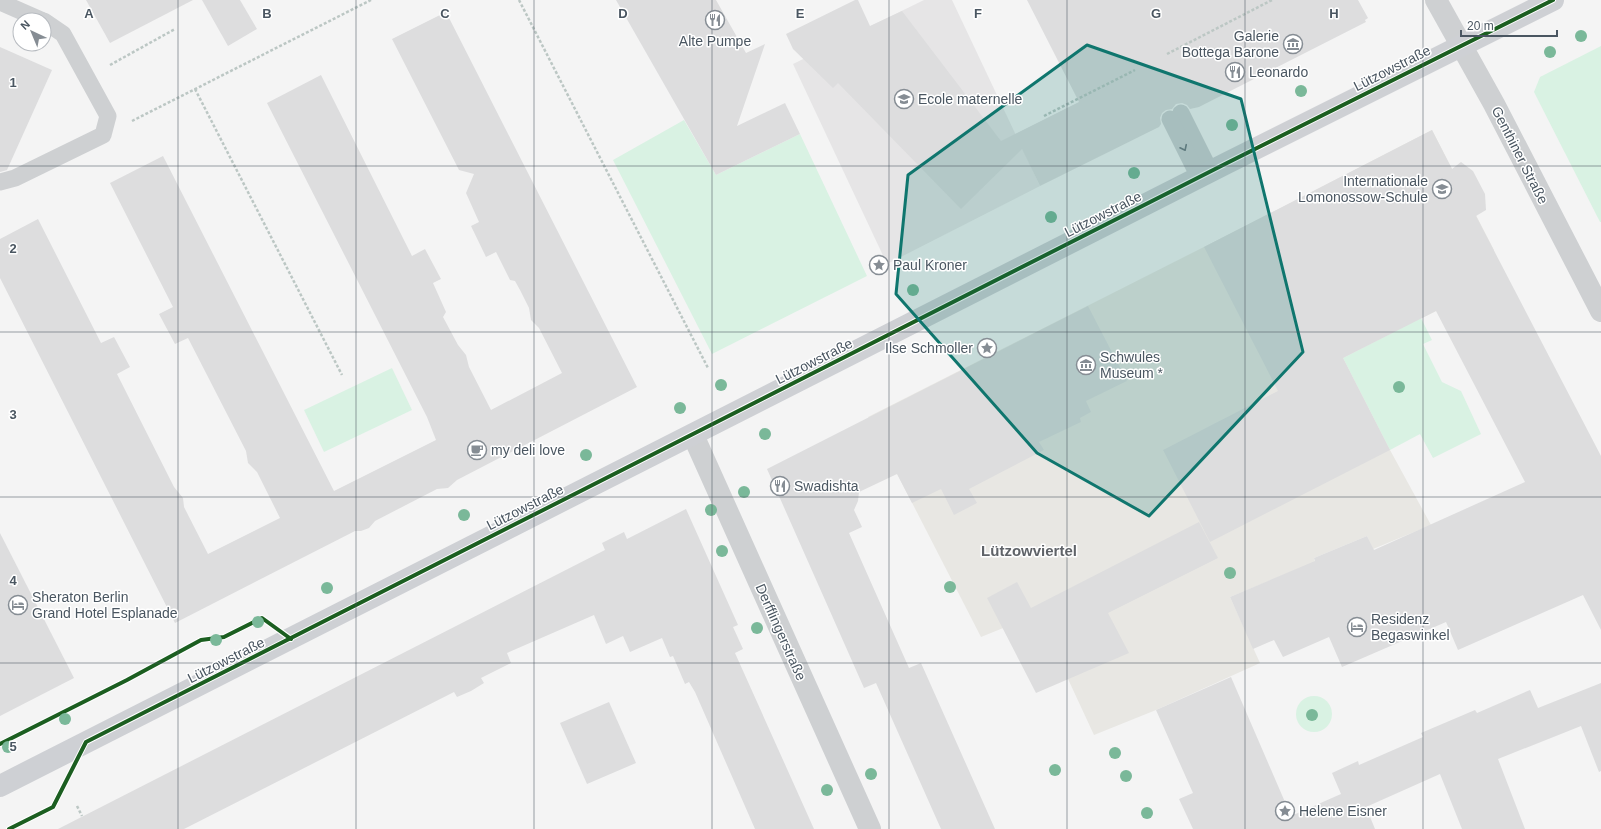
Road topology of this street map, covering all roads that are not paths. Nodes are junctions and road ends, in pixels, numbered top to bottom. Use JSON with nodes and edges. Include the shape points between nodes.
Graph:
{"nodes":[{"id":1,"x":1436,"y":0,"type":"edge"},
{"id":2,"x":1552,"y":0,"type":"edge"},
{"id":3,"x":0,"y":2,"type":"edge"},
{"id":4,"x":23,"y":12,"type":"edge"},
{"id":5,"x":52,"y":26,"type":"edge"},
{"id":6,"x":1462,"y":45,"type":"junction"},
{"id":7,"x":1175,"y":116,"type":"dead end"},
{"id":8,"x":1205,"y":174,"type":"junction"},
{"id":9,"x":0,"y":182,"type":"edge"},
{"id":10,"x":1601,"y":311,"type":"edge"},
{"id":11,"x":693,"y":435,"type":"junction"},
{"id":12,"x":0,"y":786,"type":"edge"},
{"id":13,"x":870,"y":829,"type":"edge"}],
"edges":[{"from":1,"to":6,"type":"street","name":"Genthiner Straße"},
{"from":2,"to":6,"type":"street","name":"Lützowstraße"},
{"from":3,"to":4,"type":"lane"},
{"from":5,"to":9,"type":"lane","via":[[63,34],[108,116],[103,135],[15,178]]},
{"from":6,"to":8,"type":"street","name":"Lützowstraße"},
{"from":6,"to":10,"type":"street","name":"Genthiner Straße"},
{"from":7,"to":8,"type":"lane"},
{"from":8,"to":11,"type":"street","name":"Lützowstraße"},
{"from":11,"to":12,"type":"street","name":"Lützowstraße"},
{"from":11,"to":13,"type":"street","name":"Derfflingerstraße"}]}
